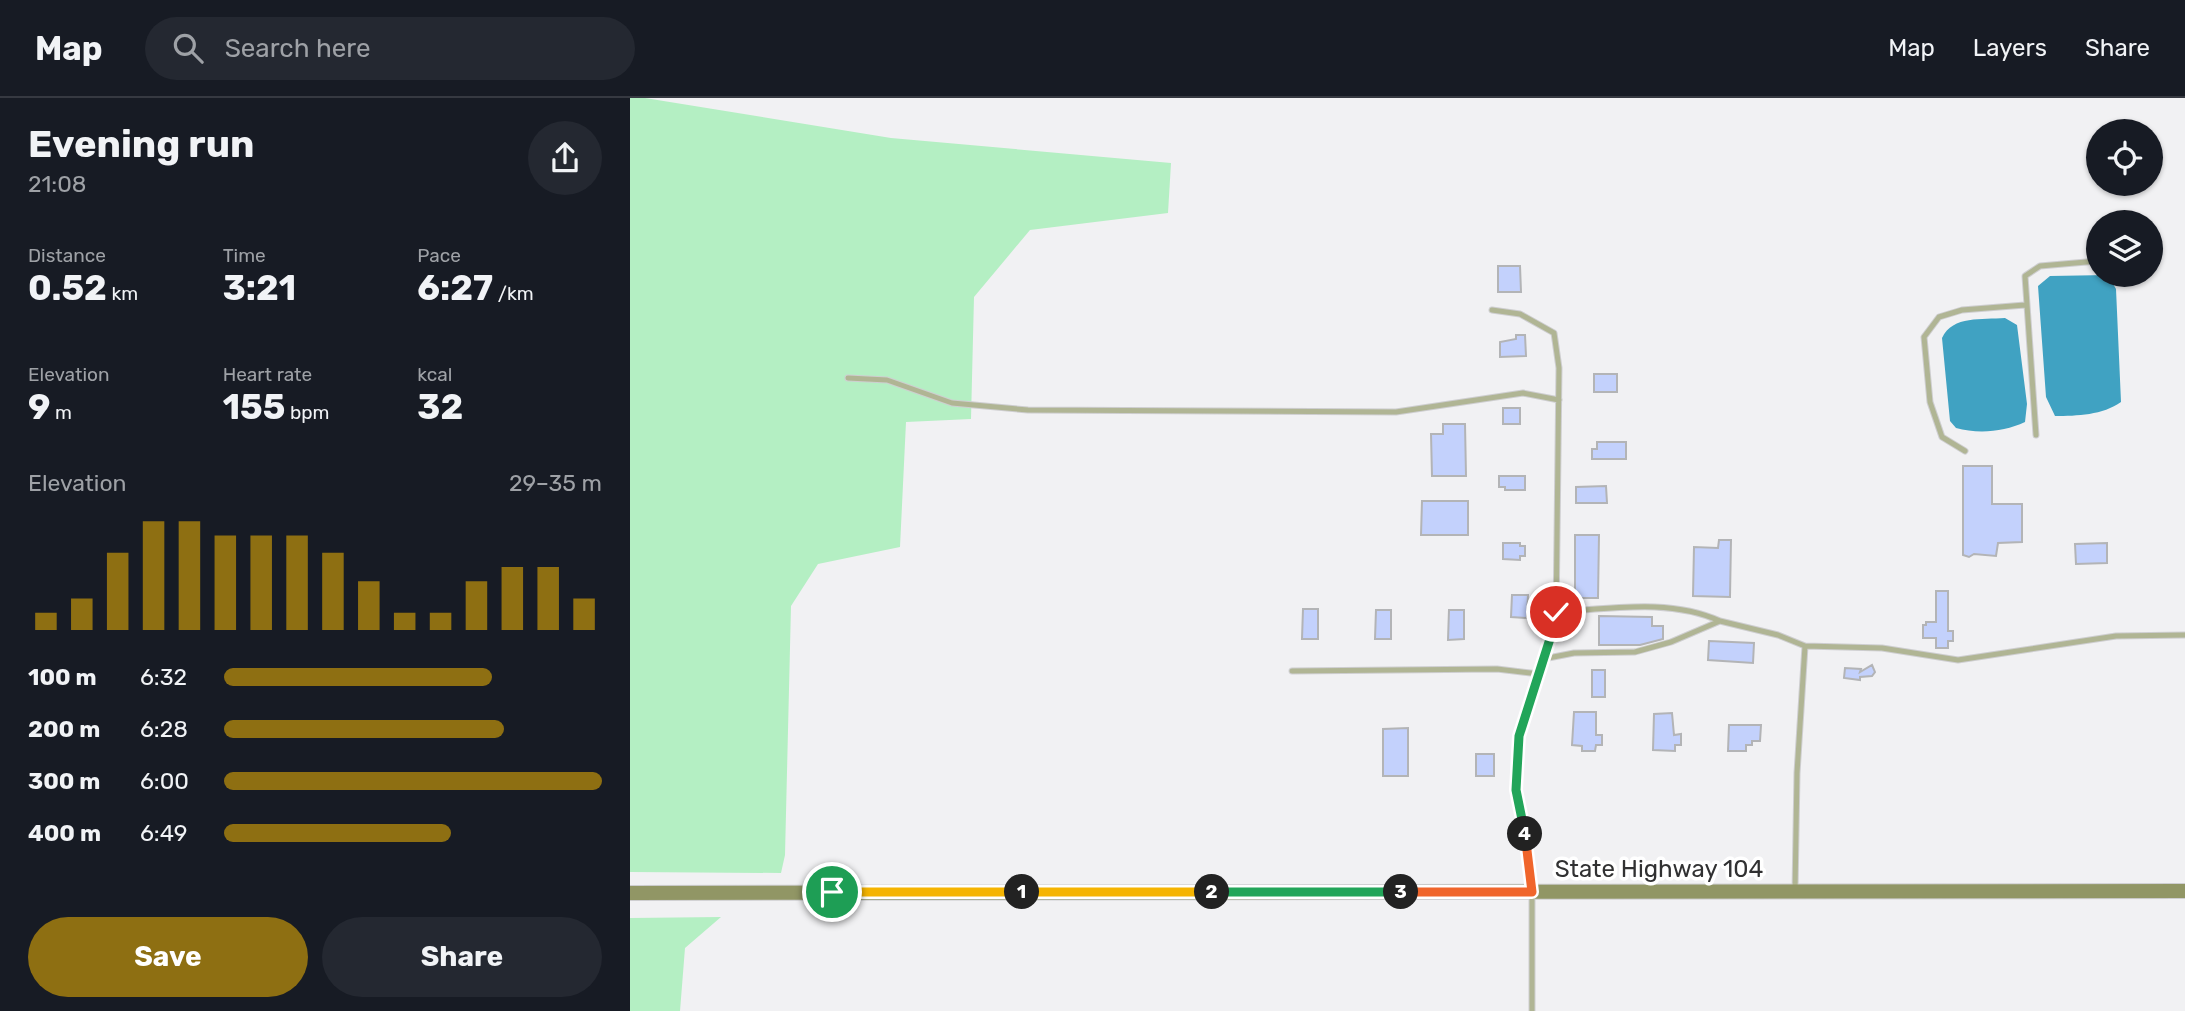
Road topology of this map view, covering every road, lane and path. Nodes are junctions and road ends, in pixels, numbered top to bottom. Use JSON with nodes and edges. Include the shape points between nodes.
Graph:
{"nodes":[{"id":1,"x":2086,"y":262,"type":"edge"},
{"id":2,"x":2025,"y":305,"type":"junction"},
{"id":3,"x":1492,"y":310,"type":"dead end"},
{"id":4,"x":848,"y":378,"type":"dead end"},
{"id":5,"x":1559,"y":400,"type":"junction"},
{"id":6,"x":2036,"y":435,"type":"dead end"},
{"id":7,"x":1965,"y":451,"type":"dead end"},
{"id":8,"x":1556,"y":612,"type":"junction"},
{"id":9,"x":1720,"y":621,"type":"junction"},
{"id":10,"x":2185,"y":635,"type":"edge"},
{"id":11,"x":1805,"y":646,"type":"junction"},
{"id":12,"x":1543,"y":659,"type":"junction"},
{"id":13,"x":1292,"y":671,"type":"dead end"},
{"id":14,"x":1539,"y":674,"type":"junction"},
{"id":15,"x":1795,"y":891,"type":"junction"},
{"id":16,"x":2185,"y":891,"type":"edge"},
{"id":17,"x":1532,"y":892,"type":"junction"},
{"id":18,"x":630,"y":893,"type":"edge"},
{"id":19,"x":1532,"y":1011,"type":"edge"}],
"edges":[{"from":1,"to":2,"type":"lane","via":[[2040,266],[2025,276]]},
{"from":2,"to":6,"type":"lane"},
{"from":2,"to":7,"type":"lane","via":[[1962,310],[1939,317],[1924,337],[1930,402],[1942,437]]},
{"from":3,"to":5,"type":"lane","via":[[1520,314],[1553,332]]},
{"from":4,"to":5,"type":"lane","via":[[887,380],[952,404],[1028,410],[1396,412],[1523,393]]},
{"from":5,"to":8,"type":"lane"},
{"from":8,"to":9,"type":"lane","via":[[1670,606]]},
{"from":8,"to":12,"type":"lane"},
{"from":9,"to":11,"type":"lane"},
{"from":9,"to":12,"type":"lane","via":[[1635,652],[1574,653]]},
{"from":10,"to":11,"type":"lane","via":[[2116,636],[1958,660],[1882,648]]},
{"from":11,"to":15,"type":"lane"},
{"from":12,"to":14,"type":"lane"},
{"from":13,"to":14,"type":"lane","via":[[1497,669]]},
{"from":14,"to":17,"type":"lane","via":[[1519,736],[1516,790]]},
{"from":15,"to":16,"type":"main road","name":"State Highway 104"},
{"from":15,"to":17,"type":"main road","name":"State Highway 104"},
{"from":17,"to":18,"type":"main road","name":"State Highway 104"},
{"from":17,"to":19,"type":"lane"}]}
